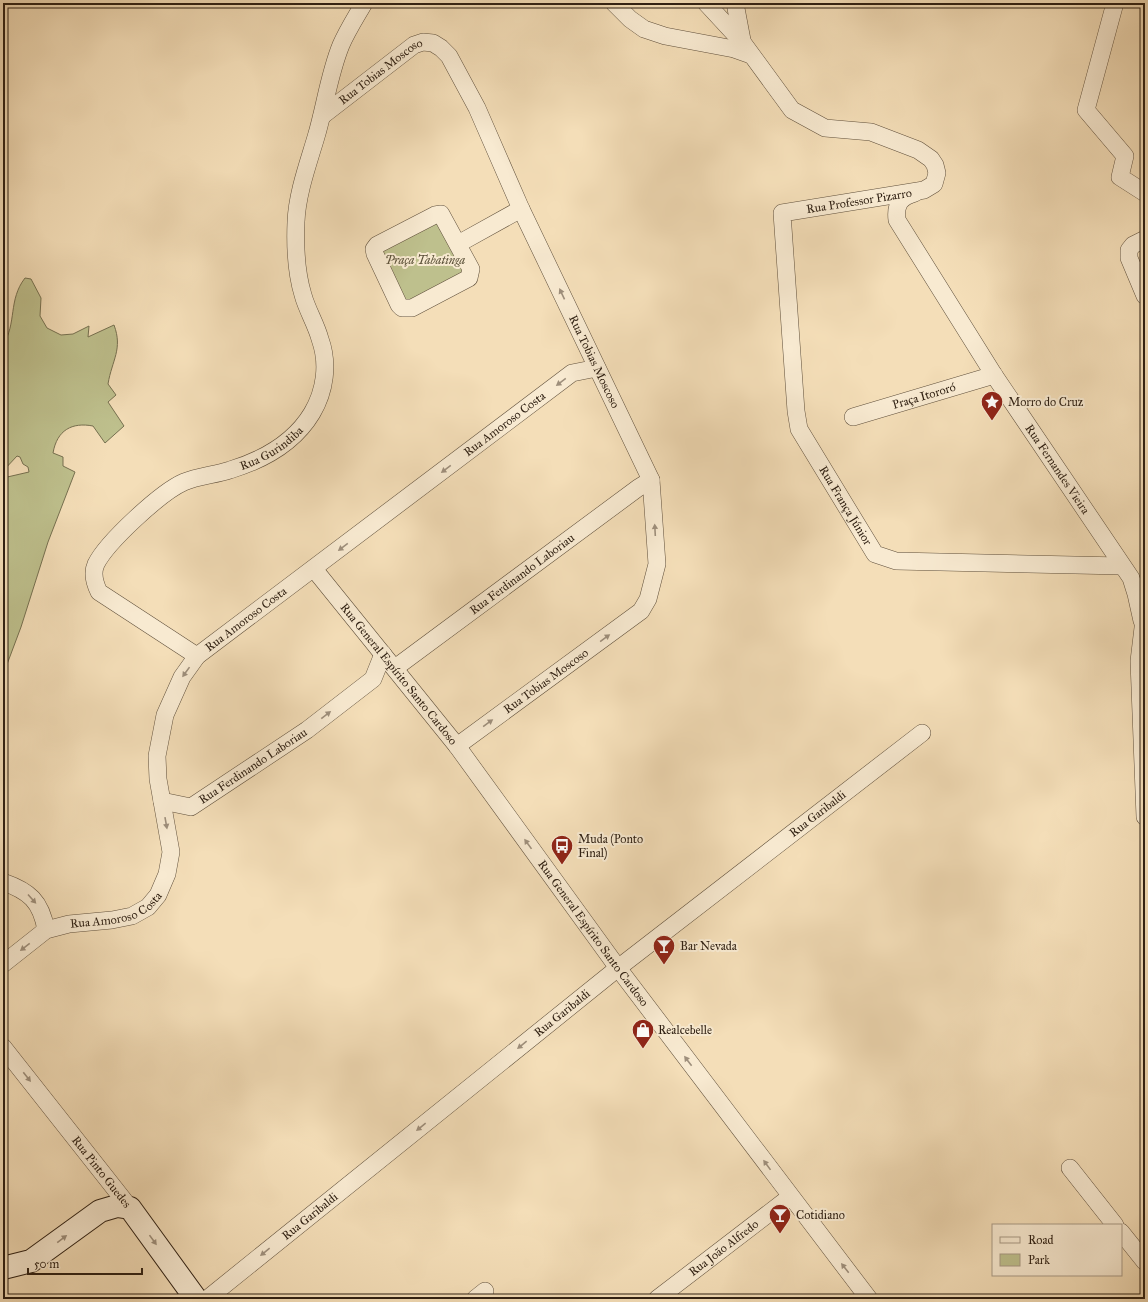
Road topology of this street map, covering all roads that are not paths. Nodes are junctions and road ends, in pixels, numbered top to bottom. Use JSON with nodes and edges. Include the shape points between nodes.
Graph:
{"nodes":[{"id":1,"x":364,"y":3,"type":"edge"},
{"id":2,"x":614,"y":3,"type":"edge"},
{"id":3,"x":706,"y":3,"type":"edge"},
{"id":4,"x":735,"y":3,"type":"edge"},
{"id":5,"x":1115,"y":3,"type":"edge"},
{"id":6,"x":747,"y":49,"type":"junction"},
{"id":7,"x":322,"y":116,"type":"junction"},
{"id":8,"x":929,"y":187,"type":"junction"},
{"id":9,"x":1145,"y":193,"type":"edge"},
{"id":10,"x":521,"y":209,"type":"junction"},
{"id":11,"x":782,"y":213,"type":"joint"},
{"id":12,"x":1145,"y":239,"type":"edge"},
{"id":13,"x":458,"y":244,"type":"junction"},
{"id":14,"x":1145,"y":296,"type":"edge"},
{"id":15,"x":597,"y":368,"type":"junction"},
{"id":16,"x":994,"y":375,"type":"junction"},
{"id":17,"x":853,"y":417,"type":"dead end"},
{"id":18,"x":651,"y":480,"type":"junction"},
{"id":19,"x":1122,"y":566,"type":"junction"},
{"id":20,"x":314,"y":569,"type":"junction"},
{"id":21,"x":1144,"y":613,"type":"edge"},
{"id":22,"x":383,"y":654,"type":"junction"},
{"id":23,"x":197,"y":656,"type":"junction"},
{"id":24,"x":395,"y":668,"type":"junction"},
{"id":25,"x":922,"y":733,"type":"dead end"},
{"id":26,"x":457,"y":746,"type":"junction"},
{"id":27,"x":162,"y":801,"type":"junction"},
{"id":28,"x":1145,"y":817,"type":"edge"},
{"id":29,"x":3,"y":882,"type":"edge"},
{"id":30,"x":46,"y":930,"type":"junction"},
{"id":31,"x":3,"y":964,"type":"edge"},
{"id":32,"x":618,"y":968,"type":"junction"},
{"id":33,"x":3,"y":1047,"type":"edge"},
{"id":34,"x":1070,"y":1168,"type":"dead end"},
{"id":35,"x":790,"y":1197,"type":"junction"},
{"id":36,"x":130,"y":1208,"type":"junction"},
{"id":37,"x":1114,"y":1224,"type":"edge"},
{"id":38,"x":1122,"y":1233,"type":"edge"},
{"id":39,"x":1145,"y":1262,"type":"edge"},
{"id":40,"x":3,"y":1268,"type":"edge"},
{"id":41,"x":196,"y":1299,"type":"edge"},
{"id":42,"x":207,"y":1299,"type":"edge"},
{"id":43,"x":657,"y":1299,"type":"edge"},
{"id":44,"x":869,"y":1299,"type":"edge"}],
"edges":[{"from":1,"to":7,"type":"street","name":"Rua Gurindiba","via":[[341,45]]},
{"from":2,"to":6,"type":"street","via":[[644,29],[665,36],[734,49]]},
{"from":3,"to":6,"type":"street"},
{"from":4,"to":6,"type":"street"},
{"from":5,"to":9,"type":"street","via":[[1086,110],[1125,156],[1120,177]]},
{"from":6,"to":8,"type":"street","via":[[792,110],[825,128],[871,132],[918,150],[931,159],[937,173]]},
{"from":7,"to":10,"type":"street","name":"Rua Tobias Moscoso","via":[[414,45],[423,42],[433,43],[449,56],[477,108]]},
{"from":7,"to":23,"type":"street","name":"Rua Gurindiba","via":[[302,184],[296,221],[296,258],[302,295],[321,340],[325,358],[321,396],[312,414],[299,431],[266,457],[184,482],[170,490],[121,533],[96,565],[94,576],[99,592]]},
{"from":8,"to":11,"type":"street","name":"Rua Professor Pizarro"},
{"from":8,"to":16,"type":"street","name":"Rua Fernandes Vieira","via":[[904,196],[898,203],[897,220]]},
{"from":10,"to":13,"type":"street"},
{"from":15,"to":10,"type":"street","name":"Rua Tobias Moscoso","one_way":true},
{"from":11,"to":19,"type":"street","name":"Rua França Júnior","via":[[799,430],[874,554],[896,561]]},
{"from":12,"to":14,"type":"street","via":[[1129,250],[1129,258]]},
{"from":13,"to":13,"type":"street","via":[[441,214],[377,245],[374,249],[375,254],[402,308],[412,308],[469,278],[471,269]]},
{"from":15,"to":18,"type":"street","name":"Rua Tobias Moscoso"},
{"from":15,"to":20,"type":"street","name":"Rua Amoroso Costa","one_way":true,"via":[[572,373]]},
{"from":16,"to":17,"type":"street","name":"Praça Itororó"},
{"from":16,"to":19,"type":"street","name":"Rua Fernandes Vieira"},
{"from":18,"to":24,"type":"street","name":"Rua Ferdinando Laboriau"},
{"from":26,"to":18,"type":"street","name":"Rua Tobias Moscoso","one_way":true,"via":[[641,611],[648,599],[657,564]]},
{"from":19,"to":21,"type":"street","name":"Rua Fernandes Vieira","via":[[1131,578]]},
{"from":20,"to":22,"type":"street","name":"Rua General Espírito Santo Cardoso"},
{"from":20,"to":23,"type":"street","name":"Rua Amoroso Costa"},
{"from":21,"to":28,"type":"street","name":"Rua Fernandes Vieira","via":[[1139,661]]},
{"from":22,"to":24,"type":"street","name":"Rua General Espírito Santo Cardoso"},
{"from":27,"to":22,"type":"street","name":"Rua Ferdinando Laboriau","one_way":true,"via":[[191,807],[307,730],[373,679]]},
{"from":23,"to":27,"type":"street","name":"Rua Amoroso Costa","one_way":true,"via":[[182,677],[165,715],[157,756]]},
{"from":24,"to":26,"type":"street","name":"Rua General Espírito Santo Cardoso"},
{"from":25,"to":32,"type":"street","name":"Rua Garibaldi"},
{"from":32,"to":26,"type":"street","name":"Rua General Espírito Santo Cardoso","one_way":true},
{"from":27,"to":30,"type":"street","name":"Rua Amoroso Costa","one_way":true,"via":[[171,852],[167,874],[158,895],[148,907],[132,916],[69,924]]},
{"from":29,"to":30,"type":"street","one_way":true,"via":[[22,888],[35,902],[44,916]]},
{"from":30,"to":31,"type":"street","one_way":true},
{"from":35,"to":32,"type":"street","name":"Rua General Espírito Santo Cardoso","one_way":true},
{"from":32,"to":42,"type":"street","name":"Rua Garibaldi","one_way":true},
{"from":33,"to":36,"type":"street","name":"Rua Pinto Guedes","one_way":true},
{"from":34,"to":37,"type":"street"},
{"from":35,"to":43,"type":"street","name":"Rua João Alfredo"},
{"from":44,"to":35,"type":"street","name":"Rua General Espírito Santo Cardoso","one_way":true},
{"from":40,"to":36,"type":"street","one_way":true,"via":[[31,1261],[100,1211],[117,1206]]},
{"from":36,"to":41,"type":"street","name":"Rua Pinto Guedes","one_way":true},
{"from":38,"to":39,"type":"street"}]}
